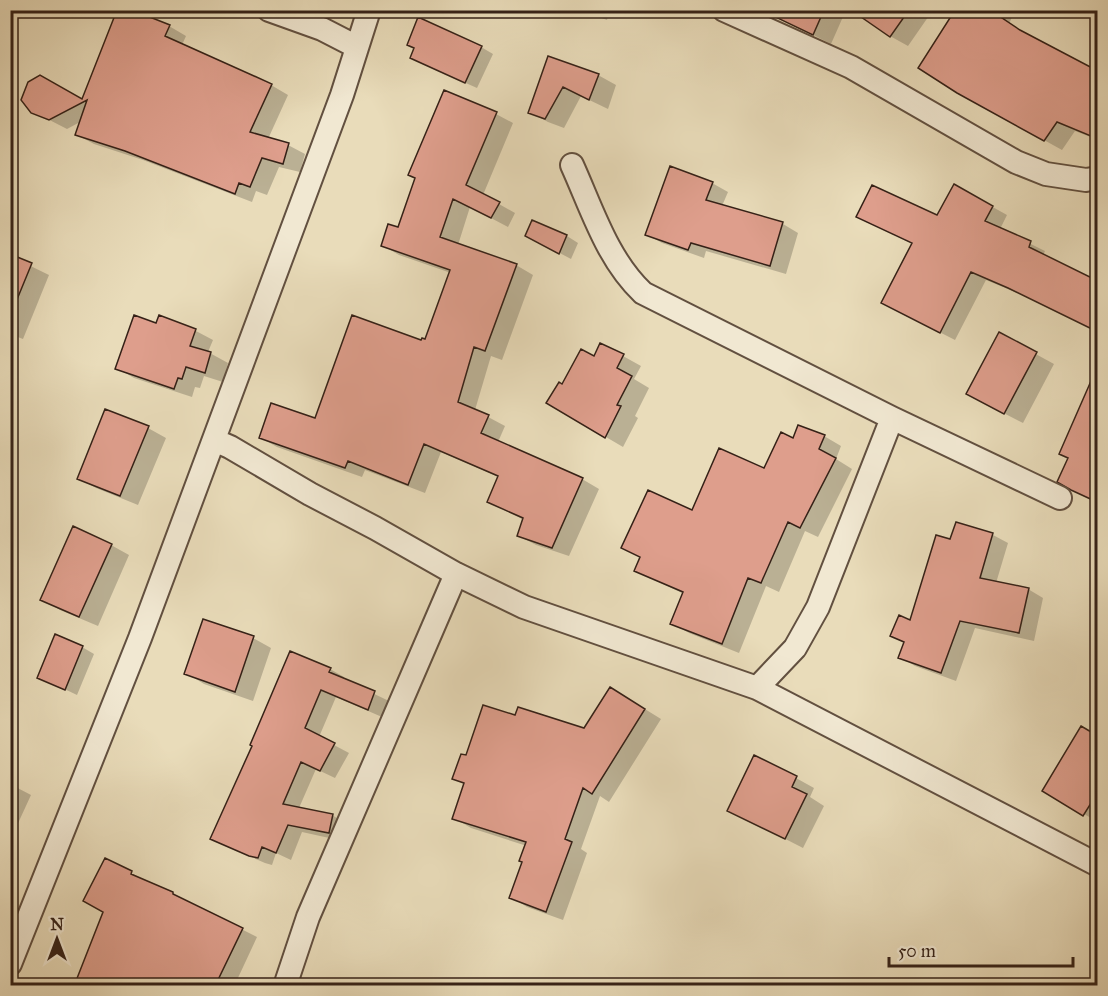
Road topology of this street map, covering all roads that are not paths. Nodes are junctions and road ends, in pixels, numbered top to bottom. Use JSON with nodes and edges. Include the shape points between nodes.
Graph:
{"nodes":[{"id":1,"x":269,"y":10,"type":"edge"},
{"id":2,"x":369,"y":10,"type":"edge"},
{"id":3,"x":724,"y":10,"type":"edge"},
{"id":4,"x":357,"y":47,"type":"junction"},
{"id":5,"x":572,"y":165,"type":"dead end"},
{"id":6,"x":1098,"y":178,"type":"edge"},
{"id":7,"x":892,"y":418,"type":"junction"},
{"id":8,"x":214,"y":440,"type":"junction"},
{"id":9,"x":1060,"y":498,"type":"dead end"},
{"id":10,"x":456,"y":574,"type":"junction"},
{"id":11,"x":757,"y":688,"type":"junction"},
{"id":12,"x":1098,"y":865,"type":"edge"},
{"id":13,"x":10,"y":964,"type":"edge"},
{"id":14,"x":285,"y":986,"type":"edge"}],
"edges":[{"from":1,"to":4,"type":"street","via":[[322,29]]},
{"from":2,"to":4,"type":"street"},
{"from":3,"to":6,"type":"street","via":[[851,67],[1016,162],[1046,174]]},
{"from":4,"to":8,"type":"street"},
{"from":5,"to":7,"type":"street","via":[[614,259],[642,293]]},
{"from":7,"to":9,"type":"street"},
{"from":7,"to":11,"type":"street","via":[[818,607],[795,648]]},
{"from":8,"to":10,"type":"street"},
{"from":8,"to":13,"type":"street"},
{"from":10,"to":11,"type":"street","via":[[524,607]]},
{"from":10,"to":14,"type":"street","via":[[308,917]]},
{"from":11,"to":12,"type":"street"}]}
